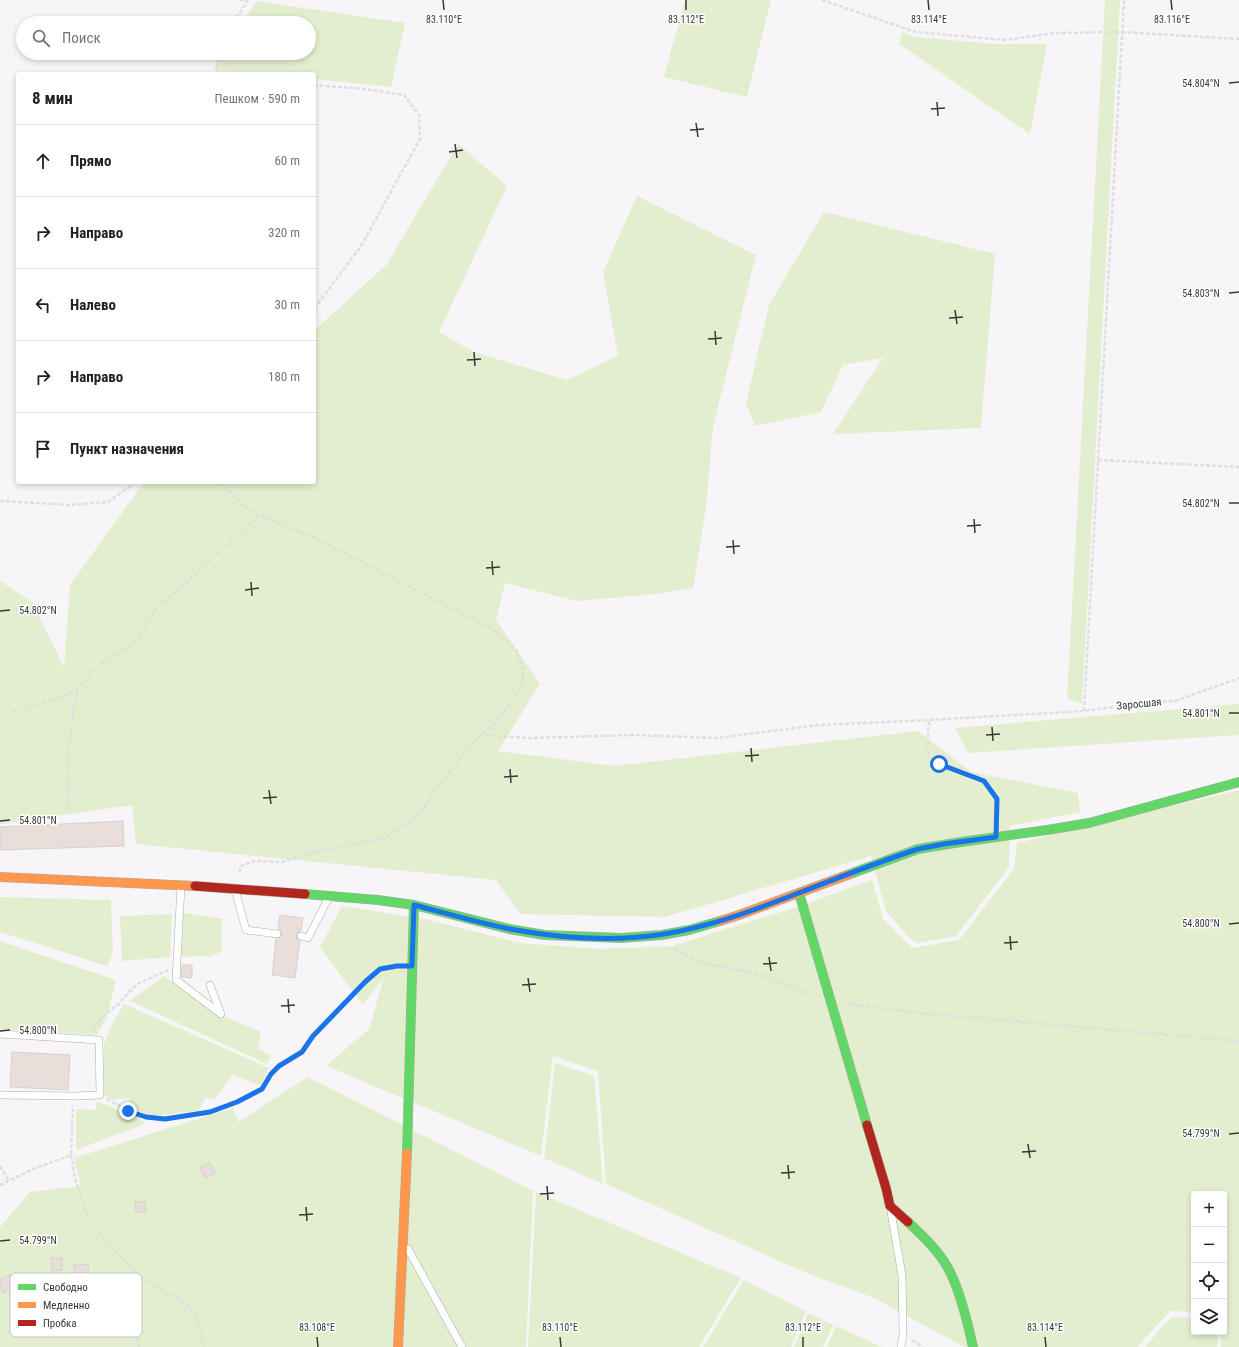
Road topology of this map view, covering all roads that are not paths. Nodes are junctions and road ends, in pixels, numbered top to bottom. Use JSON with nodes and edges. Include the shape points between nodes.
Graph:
{"nodes":[{"id":1,"x":1239,"y":782,"type":"edge"},
{"id":2,"x":0,"y":877,"type":"edge"},
{"id":3,"x":181,"y":886,"type":"junction"},
{"id":4,"x":234,"y":888,"type":"junction"},
{"id":5,"x":799,"y":893,"type":"junction"},
{"id":6,"x":330,"y":896,"type":"junction"},
{"id":7,"x":414,"y":905,"type":"junction"},
{"id":8,"x":277,"y":934,"type":"dead end"},
{"id":9,"x":301,"y":936,"type":"dead end"},
{"id":10,"x":210,"y":985,"type":"dead end"},
{"id":11,"x":0,"y":1034,"type":"edge"},
{"id":12,"x":0,"y":1095,"type":"edge"},
{"id":13,"x":890,"y":1206,"type":"junction"},
{"id":14,"x":403,"y":1240,"type":"junction"},
{"id":15,"x":398,"y":1347,"type":"edge"},
{"id":16,"x":462,"y":1347,"type":"edge"},
{"id":17,"x":901,"y":1347,"type":"edge"},
{"id":18,"x":973,"y":1347,"type":"edge"}],
"edges":[{"from":1,"to":5,"type":"street","via":[[1089,823],[918,849]]},
{"from":2,"to":3,"type":"street"},
{"from":3,"to":4,"type":"street"},
{"from":3,"to":10,"type":"lane","via":[[176,980],[221,1014]]},
{"from":4,"to":6,"type":"street"},
{"from":4,"to":8,"type":"lane","via":[[246,930]]},
{"from":5,"to":7,"type":"street","via":[[689,930],[621,938],[545,935],[509,929]]},
{"from":5,"to":13,"type":"street"},
{"from":6,"to":7,"type":"street"},
{"from":6,"to":9,"type":"lane","via":[[308,938]]},
{"from":7,"to":14,"type":"street"},
{"from":11,"to":12,"type":"lane","via":[[99,1040],[100,1095]]},
{"from":13,"to":17,"type":"lane","via":[[902,1275]]},
{"from":13,"to":18,"type":"street","via":[[931,1244],[951,1274],[966,1316]]},
{"from":14,"to":15,"type":"street"},
{"from":14,"to":16,"type":"lane"}]}
